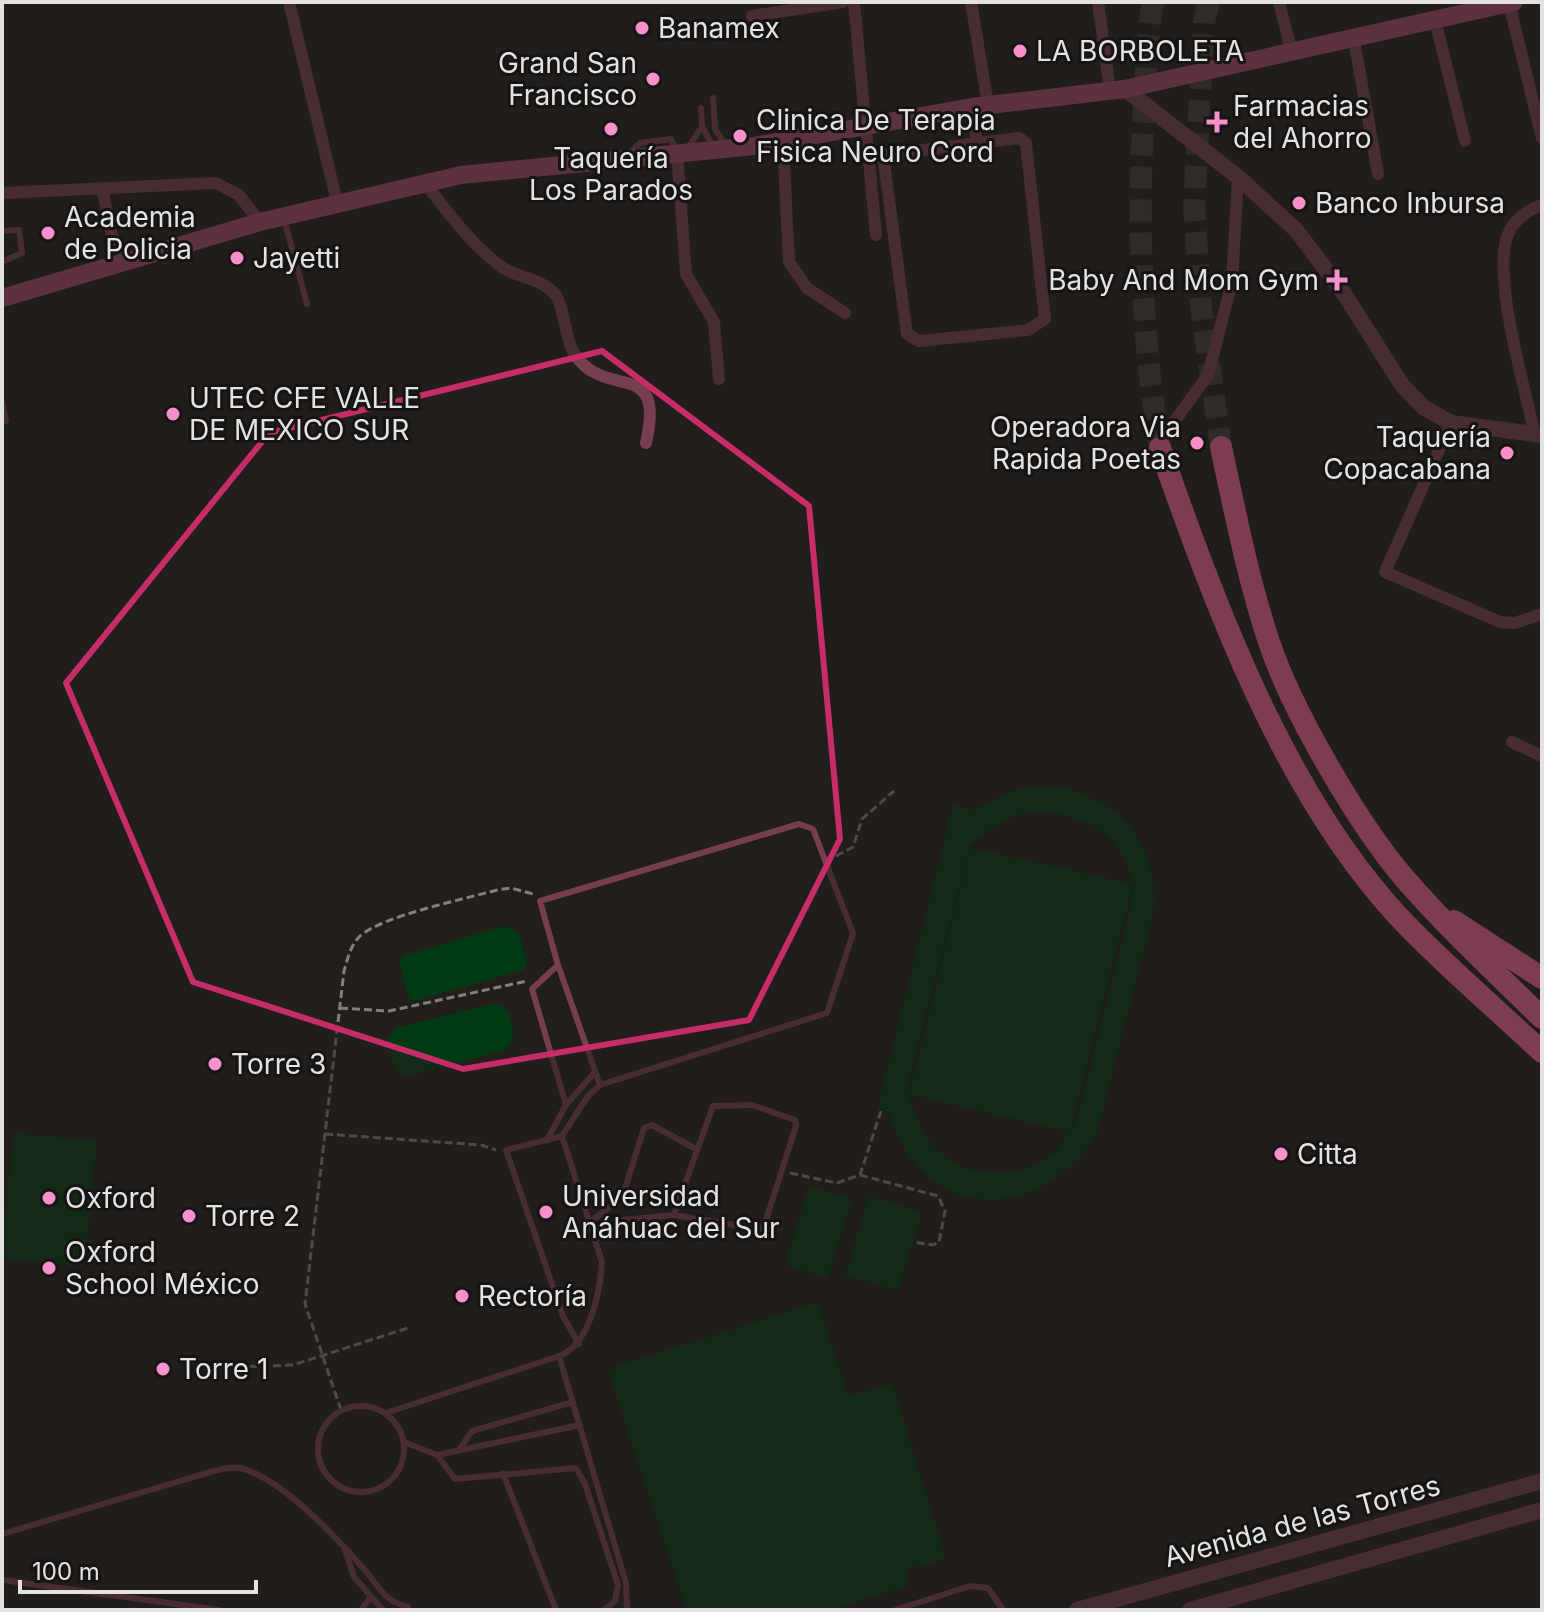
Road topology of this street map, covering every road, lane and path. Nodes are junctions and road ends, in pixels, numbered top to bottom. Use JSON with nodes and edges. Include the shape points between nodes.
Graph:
{"nodes":[{"id":1,"x":289,"y":2,"type":"edge"},
{"id":2,"x":843,"y":2,"type":"edge"},
{"id":3,"x":854,"y":2,"type":"edge"},
{"id":4,"x":971,"y":2,"type":"edge"},
{"id":5,"x":1098,"y":2,"type":"edge"},
{"id":6,"x":1279,"y":2,"type":"edge"},
{"id":7,"x":1511,"y":3,"type":"edge"},
{"id":8,"x":752,"y":16,"type":"dead end"},
{"id":9,"x":1435,"y":20,"type":"junction"},
{"id":10,"x":1354,"y":40,"type":"junction"},
{"id":11,"x":1292,"y":53,"type":"junction"},
{"id":12,"x":1117,"y":90,"type":"junction"},
{"id":13,"x":713,"y":98,"type":"dead end"},
{"id":14,"x":980,"y":106,"type":"junction"},
{"id":15,"x":701,"y":108,"type":"dead end"},
{"id":16,"x":867,"y":125,"type":"junction"},
{"id":17,"x":702,"y":126,"type":"junction"},
{"id":18,"x":1542,"y":138,"type":"edge"},
{"id":19,"x":783,"y":141,"type":"junction"},
{"id":20,"x":1465,"y":141,"type":"dead end"},
{"id":21,"x":977,"y":142,"type":"junction"},
{"id":22,"x":721,"y":149,"type":"junction"},
{"id":23,"x":681,"y":152,"type":"junction"},
{"id":24,"x":1378,"y":174,"type":"dead end"},
{"id":25,"x":1238,"y":177,"type":"junction"},
{"id":26,"x":425,"y":183,"type":"junction"},
{"id":27,"x":102,"y":188,"type":"junction"},
{"id":28,"x":2,"y":193,"type":"edge"},
{"id":29,"x":337,"y":202,"type":"junction"},
{"id":30,"x":1542,"y":205,"type":"edge"},
{"id":31,"x":283,"y":216,"type":"junction"},
{"id":32,"x":260,"y":222,"type":"junction"},
{"id":33,"x":2,"y":231,"type":"edge"},
{"id":34,"x":876,"y":235,"type":"dead end"},
{"id":35,"x":131,"y":261,"type":"junction"},
{"id":36,"x":2,"y":262,"type":"edge"},
{"id":37,"x":2,"y":298,"type":"edge"},
{"id":38,"x":307,"y":304,"type":"dead end"},
{"id":39,"x":845,"y":313,"type":"dead end"},
{"id":40,"x":719,"y":379,"type":"dead end"},
{"id":41,"x":2,"y":402,"type":"edge"},
{"id":42,"x":6,"y":421,"type":"dead end"},
{"id":43,"x":1451,"y":423,"type":"junction"},
{"id":44,"x":1171,"y":426,"type":"dead end"},
{"id":45,"x":1538,"y":435,"type":"edge"},
{"id":46,"x":646,"y":443,"type":"dead end"},
{"id":47,"x":1221,"y":447,"type":"tunnel mouth"},
{"id":48,"x":1160,"y":448,"type":"tunnel mouth"},
{"id":49,"x":1542,"y":614,"type":"edge"},
{"id":50,"x":1512,"y":742,"type":"dead end"},
{"id":51,"x":1542,"y":756,"type":"edge"},
{"id":52,"x":894,"y":791,"type":"dead end"},
{"id":53,"x":825,"y":860,"type":"junction"},
{"id":54,"x":543,"y":898,"type":"junction"},
{"id":55,"x":1441,"y":918,"type":"junction"},
{"id":56,"x":558,"y":965,"type":"junction"},
{"id":57,"x":1542,"y":978,"type":"edge"},
{"id":58,"x":533,"y":984,"type":"junction"},
{"id":59,"x":340,"y":1008,"type":"junction"},
{"id":60,"x":1542,"y":1018,"type":"edge"},
{"id":61,"x":1542,"y":1052,"type":"edge"},
{"id":62,"x":595,"y":1072,"type":"junction"},
{"id":63,"x":600,"y":1085,"type":"junction"},
{"id":64,"x":566,"y":1105,"type":"junction"},
{"id":65,"x":881,"y":1111,"type":"dead end"},
{"id":66,"x":325,"y":1134,"type":"junction"},
{"id":67,"x":562,"y":1136,"type":"junction"},
{"id":68,"x":547,"y":1140,"type":"junction"},
{"id":69,"x":696,"y":1149,"type":"junction"},
{"id":70,"x":505,"y":1153,"type":"junction"},
{"id":71,"x":782,"y":1171,"type":"junction"},
{"id":72,"x":860,"y":1175,"type":"junction"},
{"id":73,"x":674,"y":1215,"type":"junction"},
{"id":74,"x":590,"y":1222,"type":"junction"},
{"id":75,"x":595,"y":1240,"type":"junction"},
{"id":76,"x":913,"y":1242,"type":"dead end"},
{"id":77,"x":408,"y":1328,"type":"dead end"},
{"id":78,"x":579,"y":1344,"type":"junction"},
{"id":79,"x":323,"y":1356,"type":"junction"},
{"id":80,"x":559,"y":1356,"type":"junction"},
{"id":81,"x":237,"y":1367,"type":"dead end"},
{"id":82,"x":573,"y":1402,"type":"junction"},
{"id":83,"x":341,"y":1410,"type":"junction"},
{"id":84,"x":386,"y":1413,"type":"junction"},
{"id":85,"x":580,"y":1425,"type":"junction"},
{"id":86,"x":404,"y":1442,"type":"junction"},
{"id":87,"x":459,"y":1451,"type":"junction"},
{"id":88,"x":437,"y":1455,"type":"junction"},
{"id":89,"x":503,"y":1473,"type":"junction"},
{"id":90,"x":1542,"y":1481,"type":"edge"},
{"id":91,"x":1542,"y":1510,"type":"edge"},
{"id":92,"x":2,"y":1534,"type":"edge"},
{"id":93,"x":344,"y":1547,"type":"junction"},
{"id":94,"x":367,"y":1572,"type":"junction"},
{"id":95,"x":354,"y":1577,"type":"junction"},
{"id":96,"x":2,"y":1580,"type":"edge"},
{"id":97,"x":370,"y":1598,"type":"junction"},
{"id":98,"x":408,"y":1607,"type":"dead end"},
{"id":99,"x":219,"y":1610,"type":"edge"},
{"id":100,"x":361,"y":1610,"type":"edge"},
{"id":101,"x":383,"y":1610,"type":"edge"},
{"id":102,"x":556,"y":1610,"type":"edge"},
{"id":103,"x":604,"y":1610,"type":"edge"},
{"id":104,"x":627,"y":1610,"type":"edge"},
{"id":105,"x":895,"y":1610,"type":"edge"},
{"id":106,"x":1003,"y":1610,"type":"edge"},
{"id":107,"x":1077,"y":1610,"type":"edge"},
{"id":108,"x":1190,"y":1610,"type":"edge"}],
"edges":[{"from":1,"to":29,"type":"street"},
{"from":2,"to":8,"type":"street"},
{"from":3,"to":16,"type":"street"},
{"from":4,"to":14,"type":"street"},
{"from":5,"to":12,"type":"street"},
{"from":6,"to":11,"type":"street"},
{"from":7,"to":9,"type":"main road"},
{"from":7,"to":18,"type":"street"},
{"from":9,"to":10,"type":"main road"},
{"from":9,"to":20,"type":"street"},
{"from":10,"to":11,"type":"main road"},
{"from":10,"to":24,"type":"street"},
{"from":11,"to":12,"type":"main road"},
{"from":12,"to":14,"type":"main road"},
{"from":12,"to":25,"type":"street"},
{"from":13,"to":22,"type":"lane"},
{"from":14,"to":16,"type":"main road"},
{"from":14,"to":21,"type":"street"},
{"from":15,"to":17,"type":"lane"},
{"from":16,"to":19,"type":"main road"},
{"from":16,"to":34,"type":"street"},
{"from":17,"to":22,"type":"lane"},
{"from":17,"to":23,"type":"lane"},
{"from":19,"to":22,"type":"main road"},
{"from":19,"to":39,"type":"street","via":[[789,262],[807,288]]},
{"from":21,"to":21,"type":"street","via":[[889,152],[882,158],[907,334],[919,341],[1028,330],[1045,319],[1026,143],[1019,138]]},
{"from":22,"to":23,"type":"main road"},
{"from":23,"to":26,"type":"main road"},
{"from":23,"to":40,"type":"street","via":[[686,274],[714,322]]},
{"from":25,"to":43,"type":"street","via":[[1296,230],[1402,385],[1423,407]]},
{"from":25,"to":44,"type":"street","via":[[1232,282],[1208,375]]},
{"from":26,"to":29,"type":"main road"},
{"from":26,"to":46,"type":"street","via":[[499,266],[556,294],[568,343],[586,367],[629,383],[647,396],[653,413]]},
{"from":27,"to":28,"type":"street"},
{"from":27,"to":32,"type":"street","via":[[216,183],[239,195]]},
{"from":27,"to":35,"type":"street","via":[[112,236]]},
{"from":29,"to":31,"type":"main road"},
{"from":30,"to":45,"type":"street","via":[[1529,209],[1507,237],[1504,270]]},
{"from":31,"to":32,"type":"main road"},
{"from":31,"to":38,"type":"lane"},
{"from":32,"to":35,"type":"main road"},
{"from":33,"to":36,"type":"lane","via":[[19,230],[22,253]]},
{"from":35,"to":37,"type":"main road"},
{"from":41,"to":42,"type":"lane"},
{"from":43,"to":45,"type":"street"},
{"from":43,"to":49,"type":"street","via":[[1385,572],[1500,622]]},
{"from":47,"to":55,"type":"highway","via":[[1269,644],[1301,715],[1373,835]]},
{"from":48,"to":61,"type":"highway","via":[[1233,648],[1318,807],[1397,915]]},
{"from":50,"to":51,"type":"street"},
{"from":52,"to":53,"type":"path","via":[[862,819],[853,847]]},
{"from":53,"to":54,"type":"lane","via":[[813,829],[799,824]]},
{"from":53,"to":63,"type":"lane","via":[[853,933],[832,1008],[821,1017]]},
{"from":54,"to":56,"type":"lane","via":[[540,905]]},
{"from":54,"to":59,"type":"path","via":[[511,888],[497,890],[379,924],[351,947]]},
{"from":55,"to":57,"type":"highway","via":[[1464,924]]},
{"from":55,"to":60,"type":"highway"},
{"from":56,"to":58,"type":"lane"},
{"from":56,"to":62,"type":"lane"},
{"from":58,"to":59,"type":"path","via":[[515,981],[389,1011]]},
{"from":58,"to":64,"type":"lane"},
{"from":59,"to":66,"type":"path"},
{"from":62,"to":63,"type":"lane"},
{"from":62,"to":64,"type":"lane"},
{"from":63,"to":67,"type":"lane"},
{"from":64,"to":68,"type":"lane"},
{"from":65,"to":72,"type":"path"},
{"from":66,"to":70,"type":"path","via":[[481,1145]]},
{"from":66,"to":79,"type":"path","via":[[305,1304]]},
{"from":67,"to":68,"type":"lane"},
{"from":67,"to":74,"type":"lane"},
{"from":68,"to":70,"type":"lane"},
{"from":69,"to":71,"type":"lane","via":[[713,1106],[752,1105],[795,1120]]},
{"from":69,"to":73,"type":"lane"},
{"from":69,"to":74,"type":"lane","via":[[647,1125],[622,1198]]},
{"from":70,"to":78,"type":"lane","via":[[563,1316]]},
{"from":71,"to":72,"type":"path","via":[[837,1183]]},
{"from":71,"to":73,"type":"lane","via":[[759,1229]]},
{"from":72,"to":76,"type":"path","via":[[938,1196],[945,1211],[939,1242]]},
{"from":73,"to":75,"type":"lane","via":[[622,1220]]},
{"from":74,"to":75,"type":"lane"},
{"from":75,"to":78,"type":"lane","via":[[601,1278]]},
{"from":77,"to":79,"type":"path"},
{"from":78,"to":80,"type":"lane"},
{"from":79,"to":81,"type":"path","via":[[293,1365]]},
{"from":79,"to":83,"type":"path"},
{"from":80,"to":82,"type":"lane"},
{"from":80,"to":84,"type":"lane"},
{"from":82,"to":85,"type":"lane"},
{"from":82,"to":87,"type":"lane","via":[[472,1431]]},
{"from":83,"to":84,"type":"lane","via":[[364,1405]]},
{"from":83,"to":86,"type":"lane","via":[[323,1426],[317,1448],[323,1471],[340,1487],[364,1491],[387,1484],[404,1458]]},
{"from":84,"to":86,"type":"lane"},
{"from":85,"to":87,"type":"lane"},
{"from":85,"to":104,"type":"lane","via":[[626,1583]]},
{"from":86,"to":88,"type":"lane"},
{"from":87,"to":88,"type":"lane"},
{"from":88,"to":89,"type":"lane","via":[[455,1479]]},
{"from":89,"to":102,"type":"lane"},
{"from":89,"to":103,"type":"lane","via":[[576,1468],[618,1585],[615,1601]]},
{"from":90,"to":107,"type":"street","name":"Avenida de las Torres"},
{"from":91,"to":108,"type":"street","name":"Avenida de las Torres"},
{"from":92,"to":93,"type":"lane","via":[[237,1467],[289,1495]]},
{"from":93,"to":94,"type":"lane"},
{"from":93,"to":95,"type":"lane"},
{"from":94,"to":95,"type":"lane"},
{"from":94,"to":98,"type":"lane","via":[[388,1601]]},
{"from":95,"to":97,"type":"lane"},
{"from":96,"to":99,"type":"lane"},
{"from":97,"to":100,"type":"lane"},
{"from":97,"to":101,"type":"lane"},
{"from":105,"to":106,"type":"lane","via":[[970,1586],[988,1588]]}]}
